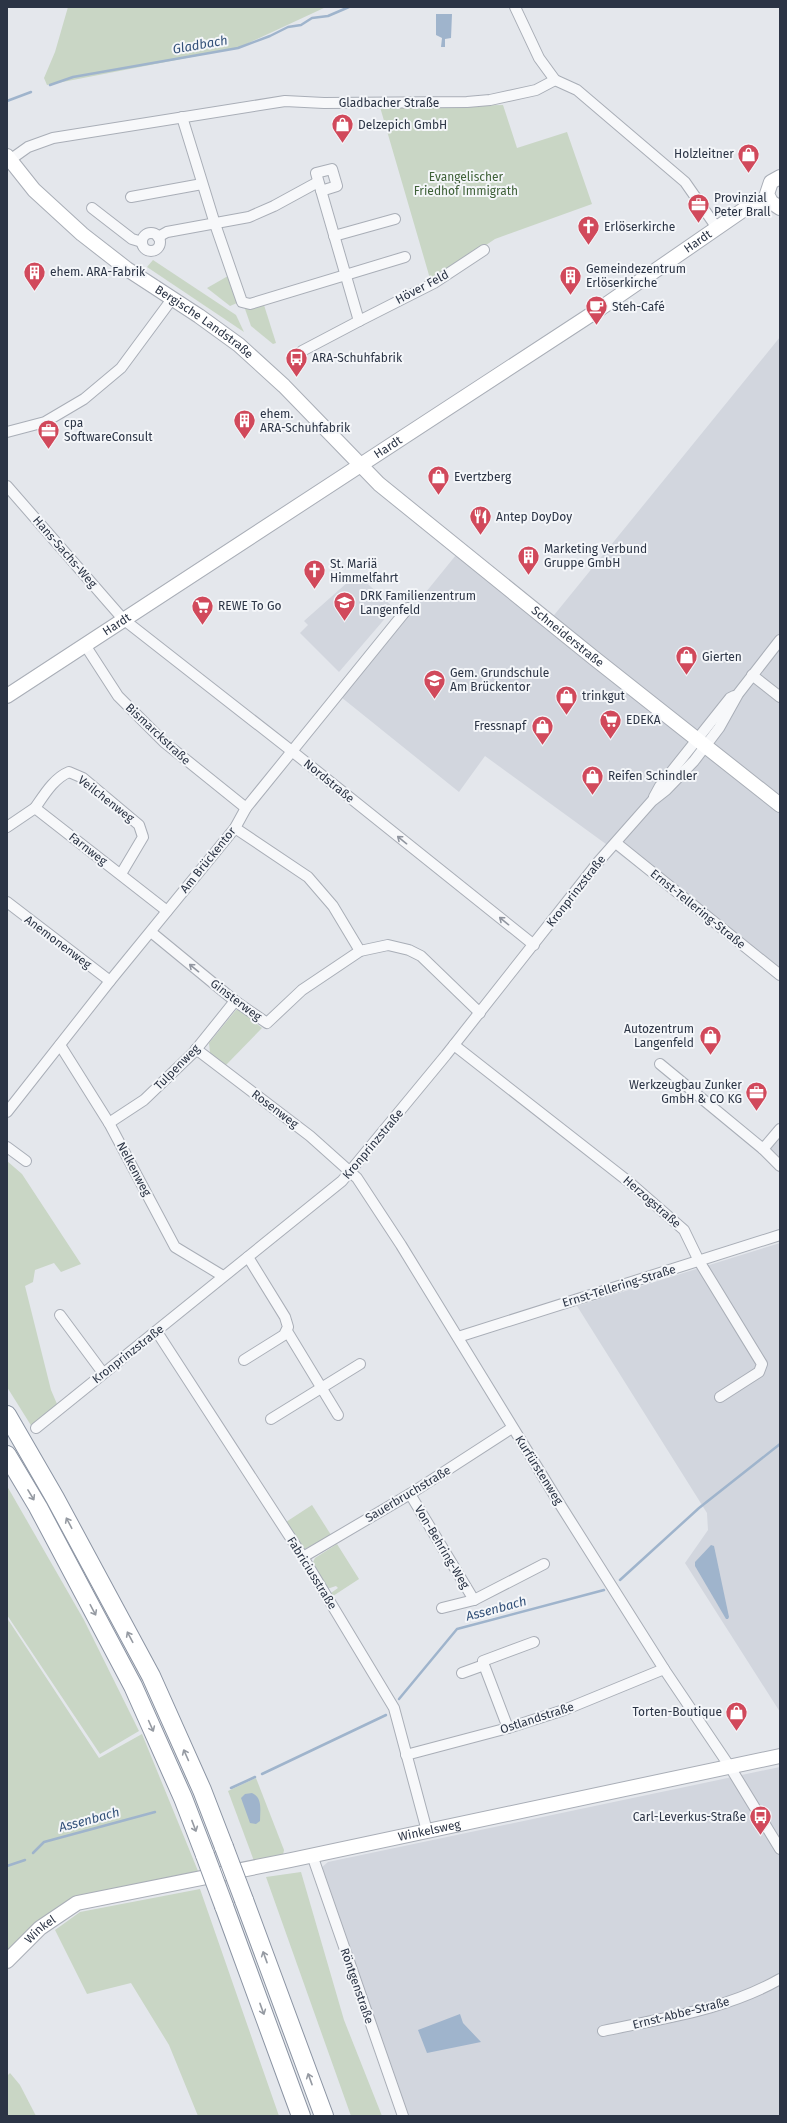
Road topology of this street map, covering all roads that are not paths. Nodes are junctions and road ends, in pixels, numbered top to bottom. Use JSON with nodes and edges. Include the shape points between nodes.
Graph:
{"nodes":[{"id":1,"x":515,"y":7,"type":"edge"},
{"id":2,"x":555,"y":80,"type":"junction"},
{"id":3,"x":182,"y":117,"type":"junction"},
{"id":4,"x":8,"y":160,"type":"edge"},
{"id":5,"x":780,"y":177,"type":"edge"},
{"id":6,"x":202,"y":184,"type":"junction"},
{"id":7,"x":131,"y":197,"type":"dead end"},
{"id":8,"x":768,"y":198,"type":"junction"},
{"id":9,"x":92,"y":208,"type":"dead end"},
{"id":10,"x":780,"y":208,"type":"edge"},
{"id":11,"x":395,"y":219,"type":"dead end"},
{"id":12,"x":215,"y":224,"type":"junction"},
{"id":13,"x":717,"y":228,"type":"junction"},
{"id":14,"x":334,"y":236,"type":"junction"},
{"id":15,"x":484,"y":250,"type":"dead end"},
{"id":16,"x":405,"y":257,"type":"dead end"},
{"id":17,"x":344,"y":275,"type":"junction"},
{"id":18,"x":172,"y":299,"type":"junction"},
{"id":19,"x":359,"y":321,"type":"junction"},
{"id":20,"x":302,"y":351,"type":"dead end"},
{"id":21,"x":7,"y":432,"type":"edge"},
{"id":22,"x":359,"y":465,"type":"junction"},
{"id":23,"x":7,"y":486,"type":"edge"},
{"id":24,"x":408,"y":608,"type":"dead end"},
{"id":25,"x":123,"y":619,"type":"junction"},
{"id":26,"x":780,"y":640,"type":"edge"},
{"id":27,"x":85,"y":645,"type":"junction"},
{"id":28,"x":752,"y":675,"type":"junction"},
{"id":29,"x":7,"y":696,"type":"edge"},
{"id":30,"x":780,"y":697,"type":"edge"},
{"id":31,"x":701,"y":743,"type":"junction"},
{"id":32,"x":293,"y":752,"type":"junction"},
{"id":33,"x":780,"y":805,"type":"edge"},
{"id":34,"x":35,"y":808,"type":"junction"},
{"id":35,"x":246,"y":808,"type":"junction"},
{"id":36,"x":7,"y":827,"type":"edge"},
{"id":37,"x":235,"y":828,"type":"junction"},
{"id":38,"x":616,"y":843,"type":"junction"},
{"id":39,"x":120,"y":874,"type":"junction"},
{"id":40,"x":7,"y":902,"type":"edge"},
{"id":41,"x":167,"y":911,"type":"junction"},
{"id":42,"x":151,"y":932,"type":"junction"},
{"id":43,"x":534,"y":945,"type":"junction"},
{"id":44,"x":360,"y":951,"type":"junction"},
{"id":45,"x":780,"y":975,"type":"edge"},
{"id":46,"x":110,"y":981,"type":"junction"},
{"id":47,"x":235,"y":1001,"type":"junction"},
{"id":48,"x":480,"y":1013,"type":"junction"},
{"id":49,"x":60,"y":1045,"type":"junction"},
{"id":50,"x":454,"y":1045,"type":"junction"},
{"id":51,"x":196,"y":1049,"type":"junction"},
{"id":52,"x":660,"y":1064,"type":"dead end"},
{"id":53,"x":7,"y":1112,"type":"edge"},
{"id":54,"x":109,"y":1123,"type":"junction"},
{"id":55,"x":780,"y":1128,"type":"edge"},
{"id":56,"x":7,"y":1147,"type":"edge"},
{"id":57,"x":763,"y":1149,"type":"junction"},
{"id":58,"x":26,"y":1161,"type":"dead end"},
{"id":59,"x":780,"y":1166,"type":"edge"},
{"id":60,"x":350,"y":1172,"type":"junction"},
{"id":61,"x":780,"y":1235,"type":"edge"},
{"id":62,"x":248,"y":1257,"type":"junction"},
{"id":63,"x":698,"y":1261,"type":"junction"},
{"id":64,"x":224,"y":1276,"type":"junction"},
{"id":65,"x":60,"y":1315,"type":"dead end"},
{"id":66,"x":287,"y":1331,"type":"junction"},
{"id":67,"x":157,"y":1332,"type":"junction"},
{"id":68,"x":458,"y":1337,"type":"junction"},
{"id":69,"x":244,"y":1360,"type":"dead end"},
{"id":70,"x":360,"y":1364,"type":"dead end"},
{"id":71,"x":103,"y":1373,"type":"junction"},
{"id":72,"x":321,"y":1388,"type":"junction"},
{"id":73,"x":720,"y":1397,"type":"dead end"},
{"id":74,"x":338,"y":1415,"type":"dead end"},
{"id":75,"x":271,"y":1419,"type":"dead end"},
{"id":76,"x":10,"y":1421,"type":"edge"},
{"id":77,"x":36,"y":1428,"type":"dead end"},
{"id":78,"x":512,"y":1428,"type":"junction"},
{"id":79,"x":9,"y":1458,"type":"edge"},
{"id":80,"x":410,"y":1494,"type":"junction"},
{"id":81,"x":302,"y":1557,"type":"junction"},
{"id":82,"x":544,"y":1564,"type":"dead end"},
{"id":83,"x":474,"y":1600,"type":"junction"},
{"id":84,"x":442,"y":1608,"type":"dead end"},
{"id":85,"x":534,"y":1642,"type":"dead end"},
{"id":86,"x":484,"y":1665,"type":"junction"},
{"id":87,"x":664,"y":1669,"type":"junction"},
{"id":88,"x":462,"y":1673,"type":"dead end"},
{"id":89,"x":508,"y":1728,"type":"junction"},
{"id":90,"x":406,"y":1755,"type":"junction"},
{"id":91,"x":780,"y":1756,"type":"edge"},
{"id":92,"x":730,"y":1767,"type":"junction"},
{"id":93,"x":427,"y":1831,"type":"junction"},
{"id":94,"x":780,"y":1849,"type":"edge"},
{"id":95,"x":312,"y":1855,"type":"junction"},
{"id":96,"x":77,"y":1903,"type":"joint"},
{"id":97,"x":7,"y":1961,"type":"edge"},
{"id":98,"x":780,"y":1980,"type":"edge"},
{"id":99,"x":603,"y":2032,"type":"dead end"},
{"id":100,"x":301,"y":2116,"type":"edge"},
{"id":101,"x":324,"y":2116,"type":"edge"},
{"id":102,"x":403,"y":2116,"type":"edge"}],
"edges":[{"from":1,"to":2,"type":"street","via":[[539,58]]},
{"from":2,"to":3,"type":"street","name":"Gladbacher Straße","via":[[536,90],[490,100],[324,103],[285,101]]},
{"from":2,"to":13,"type":"street","via":[[577,90],[685,182]]},
{"from":3,"to":4,"type":"street","name":"Gladbacher Straße","via":[[53,138],[28,147]]},
{"from":3,"to":6,"type":"street"},
{"from":4,"to":18,"type":"main road","name":"Bergische Landstraße","via":[[34,190],[82,234],[127,269]]},
{"from":5,"to":8,"type":"main road","via":[[768,186]]},
{"from":6,"to":7,"type":"street"},
{"from":6,"to":12,"type":"street"},
{"from":8,"to":10,"type":"main road","via":[[774,206]]},
{"from":8,"to":13,"type":"main road","name":"Hardt","via":[[746,208]]},
{"from":9,"to":12,"type":"street","via":[[132,240],[142,242],[146,234],[158,237],[167,232]]},
{"from":11,"to":14,"type":"street"},
{"from":12,"to":14,"type":"street","via":[[249,217],[319,187]]},
{"from":12,"to":17,"type":"street","via":[[240,299],[246,304]]},
{"from":13,"to":22,"type":"main road","name":"Hardt","via":[[601,308]]},
{"from":14,"to":17,"type":"street"},
{"from":15,"to":19,"type":"street","name":"Höver Feld","via":[[434,283]]},
{"from":16,"to":17,"type":"street"},
{"from":17,"to":19,"type":"street"},
{"from":18,"to":21,"type":"street","via":[[121,368],[84,398],[45,422]]},
{"from":18,"to":22,"type":"main road","name":"Bergische Landstraße","via":[[239,345],[293,395]]},
{"from":19,"to":20,"type":"street","name":"Höver Feld"},
{"from":22,"to":25,"type":"main road","name":"Hardt"},
{"from":22,"to":31,"type":"main road","name":"Schneiderstraße","via":[[457,548]]},
{"from":23,"to":25,"type":"street","name":"Hans-Sachs-Weg"},
{"from":24,"to":32,"type":"street","name":"Am Brückentor"},
{"from":25,"to":27,"type":"main road","name":"Hardt"},
{"from":25,"to":32,"type":"street","name":"Nordstraße"},
{"from":26,"to":28,"type":"street","name":"Kronprinzstraße"},
{"from":27,"to":29,"type":"main road","name":"Hardt"},
{"from":27,"to":35,"type":"street","name":"Bismarckstraße","via":[[118,696],[164,742]]},
{"from":28,"to":30,"type":"street"},
{"from":28,"to":31,"type":"street","name":"Kronprinzstraße","via":[[738,694],[730,698]]},
{"from":31,"to":33,"type":"main road","name":"Schneiderstraße"},
{"from":31,"to":38,"type":"street","name":"Kronprinzstraße","via":[[660,786],[652,800]]},
{"from":32,"to":35,"type":"street","name":"Am Brückentor"},
{"from":43,"to":32,"type":"street","name":"Nordstraße","one_way":true},
{"from":34,"to":36,"type":"street"},
{"from":34,"to":39,"type":"street","name":"Farnweg"},
{"from":34,"to":39,"type":"street","name":"Veilchenweg","via":[[62,775],[69,772],[83,778],[139,825],[143,837]]},
{"from":35,"to":37,"type":"street","name":"Am Brückentor"},
{"from":37,"to":41,"type":"street","name":"Am Brückentor"},
{"from":37,"to":44,"type":"street","via":[[308,877],[333,906]]},
{"from":38,"to":43,"type":"street","name":"Kronprinzstraße"},
{"from":38,"to":45,"type":"street","name":"Ernst-Tellering-Straße"},
{"from":39,"to":41,"type":"street","name":"Farnweg"},
{"from":40,"to":46,"type":"street","name":"Anemonenweg"},
{"from":41,"to":42,"type":"street","name":"Am Brückentor"},
{"from":42,"to":46,"type":"street","name":"Am Brückentor"},
{"from":47,"to":42,"type":"street","name":"Ginsterweg","one_way":true},
{"from":43,"to":48,"type":"street","name":"Kronprinzstraße"},
{"from":44,"to":47,"type":"street","name":"Ginsterweg","via":[[302,990],[267,1022]]},
{"from":44,"to":48,"type":"street","via":[[388,945],[421,956]]},
{"from":46,"to":49,"type":"street","name":"Am Brückentor"},
{"from":47,"to":51,"type":"street","name":"Tulpenweg"},
{"from":48,"to":50,"type":"street","name":"Kronprinzstraße"},
{"from":49,"to":53,"type":"street","name":"Am Brückentor"},
{"from":49,"to":54,"type":"street","name":"Nelkenweg"},
{"from":50,"to":60,"type":"street","name":"Kronprinzstraße"},
{"from":50,"to":63,"type":"street","name":"Herzogstraße","via":[[629,1182],[684,1230]]},
{"from":51,"to":54,"type":"street","name":"Tulpenweg","via":[[144,1100]]},
{"from":51,"to":60,"type":"street","name":"Rosenweg","via":[[310,1136]]},
{"from":52,"to":57,"type":"street"},
{"from":54,"to":64,"type":"street","name":"Nelkenweg","via":[[175,1247]]},
{"from":55,"to":57,"type":"street"},
{"from":56,"to":58,"type":"street"},
{"from":57,"to":59,"type":"street"},
{"from":60,"to":62,"type":"street","name":"Kronprinzstraße","via":[[308,1210]]},
{"from":60,"to":68,"type":"street","name":"Kurfürstenweg","via":[[357,1178]]},
{"from":61,"to":63,"type":"street","name":"Ernst-Tellering-Straße"},
{"from":62,"to":64,"type":"street","name":"Kronprinzstraße"},
{"from":62,"to":66,"type":"street","via":[[285,1317]]},
{"from":63,"to":68,"type":"street","name":"Ernst-Tellering-Straße"},
{"from":63,"to":73,"type":"street","name":"Herzogstraße","via":[[762,1364],[759,1372]]},
{"from":64,"to":67,"type":"street","name":"Kronprinzstraße"},
{"from":65,"to":71,"type":"street"},
{"from":66,"to":69,"type":"street"},
{"from":66,"to":72,"type":"street"},
{"from":67,"to":71,"type":"street","name":"Kronprinzstraße"},
{"from":67,"to":81,"type":"street","name":"Fabriciusstraße"},
{"from":68,"to":78,"type":"street","name":"Kurfürstenweg"},
{"from":70,"to":72,"type":"street"},
{"from":71,"to":77,"type":"street","name":"Kronprinzstraße"},
{"from":72,"to":74,"type":"street"},
{"from":72,"to":75,"type":"street"},
{"from":101,"to":76,"type":"highway","one_way":true,"bridge":true,"via":[[202,1790],[151,1676]]},
{"from":78,"to":80,"type":"street","name":"Sauerbruchstraße"},
{"from":78,"to":87,"type":"street","name":"Kurfürstenweg"},
{"from":79,"to":100,"type":"highway","one_way":true,"bridge":true,"via":[[38,1507],[133,1686],[183,1798]]},
{"from":80,"to":81,"type":"street","name":"Sauerbruchstraße"},
{"from":80,"to":83,"type":"street","name":"Von-Behring-Weg"},
{"from":81,"to":90,"type":"street","name":"Fabriciusstraße","via":[[394,1708]]},
{"from":82,"to":83,"type":"street","name":"Von-Behring-Weg"},
{"from":83,"to":84,"type":"street","name":"Von-Behring-Weg"},
{"from":85,"to":86,"type":"street","via":[[483,1661]]},
{"from":86,"to":88,"type":"street"},
{"from":86,"to":89,"type":"street"},
{"from":87,"to":89,"type":"street","name":"Ostlandstraße","via":[[564,1710]]},
{"from":87,"to":92,"type":"street","name":"Kurfürstenweg"},
{"from":89,"to":90,"type":"street","name":"Ostlandstraße"},
{"from":90,"to":93,"type":"street","name":"Fabriciusstraße"},
{"from":91,"to":92,"type":"main road","name":"Winkelsweg"},
{"from":92,"to":93,"type":"main road","name":"Winkelsweg"},
{"from":92,"to":94,"type":"street"},
{"from":93,"to":95,"type":"main road","name":"Winkelsweg"},
{"from":95,"to":96,"type":"main road","name":"Winkelsweg"},
{"from":95,"to":102,"type":"street","name":"Röntgenstraße"},
{"from":96,"to":97,"type":"main road","name":"Winkel","via":[[40,1928]]},
{"from":98,"to":99,"type":"street","name":"Ernst-Abbe-Straße","via":[[760,1991],[722,2005]]}]}
